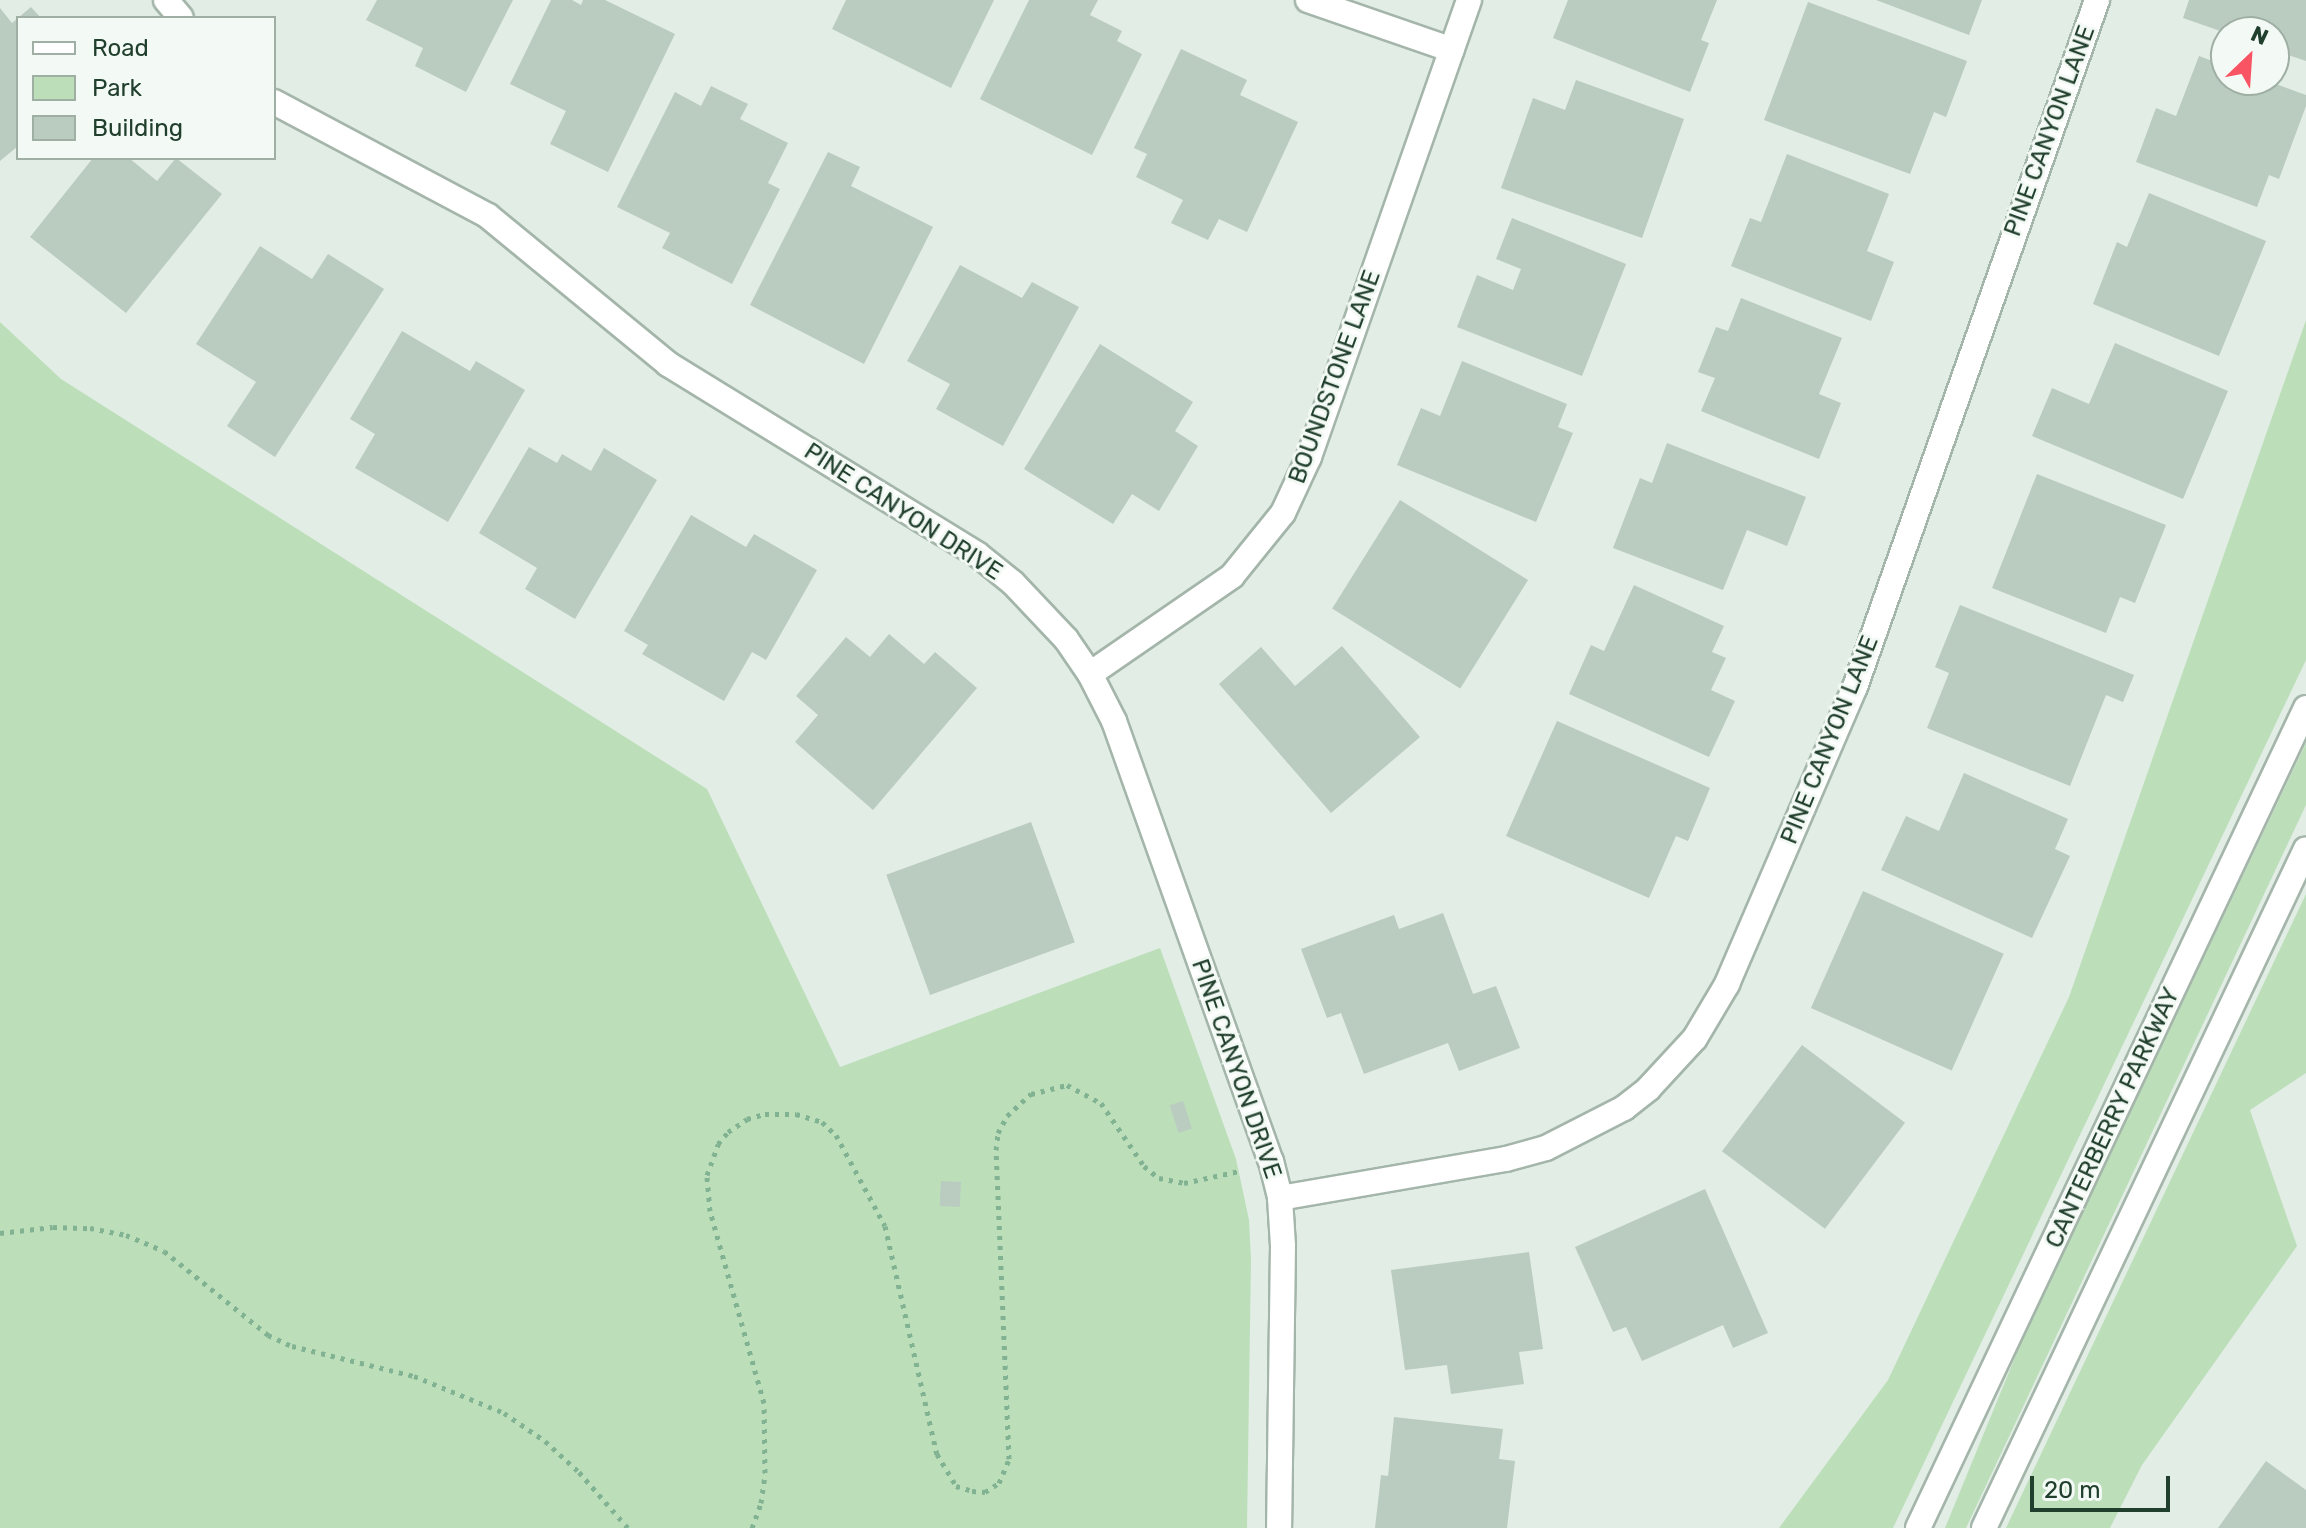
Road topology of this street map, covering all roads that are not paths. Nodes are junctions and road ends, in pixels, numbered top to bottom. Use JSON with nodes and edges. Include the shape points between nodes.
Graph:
{"nodes":[{"id":1,"x":166,"y":0,"type":"edge"},
{"id":2,"x":1308,"y":0,"type":"edge"},
{"id":3,"x":1469,"y":0,"type":"edge"},
{"id":4,"x":2097,"y":0,"type":"edge"},
{"id":5,"x":179,"y":16,"type":"edge"},
{"id":6,"x":1452,"y":50,"type":"junction"},
{"id":7,"x":276,"y":103,"type":"edge"},
{"id":8,"x":1090,"y":674,"type":"junction"},
{"id":9,"x":2306,"y":708,"type":"edge"},
{"id":10,"x":2306,"y":849,"type":"edge"},
{"id":11,"x":1280,"y":1198,"type":"junction"},
{"id":12,"x":1279,"y":1528,"type":"edge"},
{"id":13,"x":1918,"y":1528,"type":"edge"},
{"id":14,"x":1984,"y":1528,"type":"edge"}],
"edges":[{"from":1,"to":5,"type":"street"},
{"from":2,"to":6,"type":"street"},
{"from":3,"to":6,"type":"street","name":"BOUNDSTONE LANE"},
{"from":4,"to":11,"type":"street","name":"PINE CANYON LANE","via":[[1855,687],[1727,984],[1695,1038],[1624,1108],[1546,1148]]},
{"from":6,"to":8,"type":"street","name":"BOUNDSTONE LANE","via":[[1309,457],[1283,513],[1232,576]]},
{"from":7,"to":8,"type":"street","name":"PINE CANYON DRIVE","via":[[488,216],[668,364],[977,554],[1038,608]]},
{"from":8,"to":11,"type":"street","name":"PINE CANYON DRIVE","via":[[1114,721]]},
{"from":9,"to":13,"type":"street","name":"CANTERBERRY PARKWAY"},
{"from":10,"to":14,"type":"street"},
{"from":11,"to":12,"type":"street","name":"PINE CANYON DRIVE"}]}
